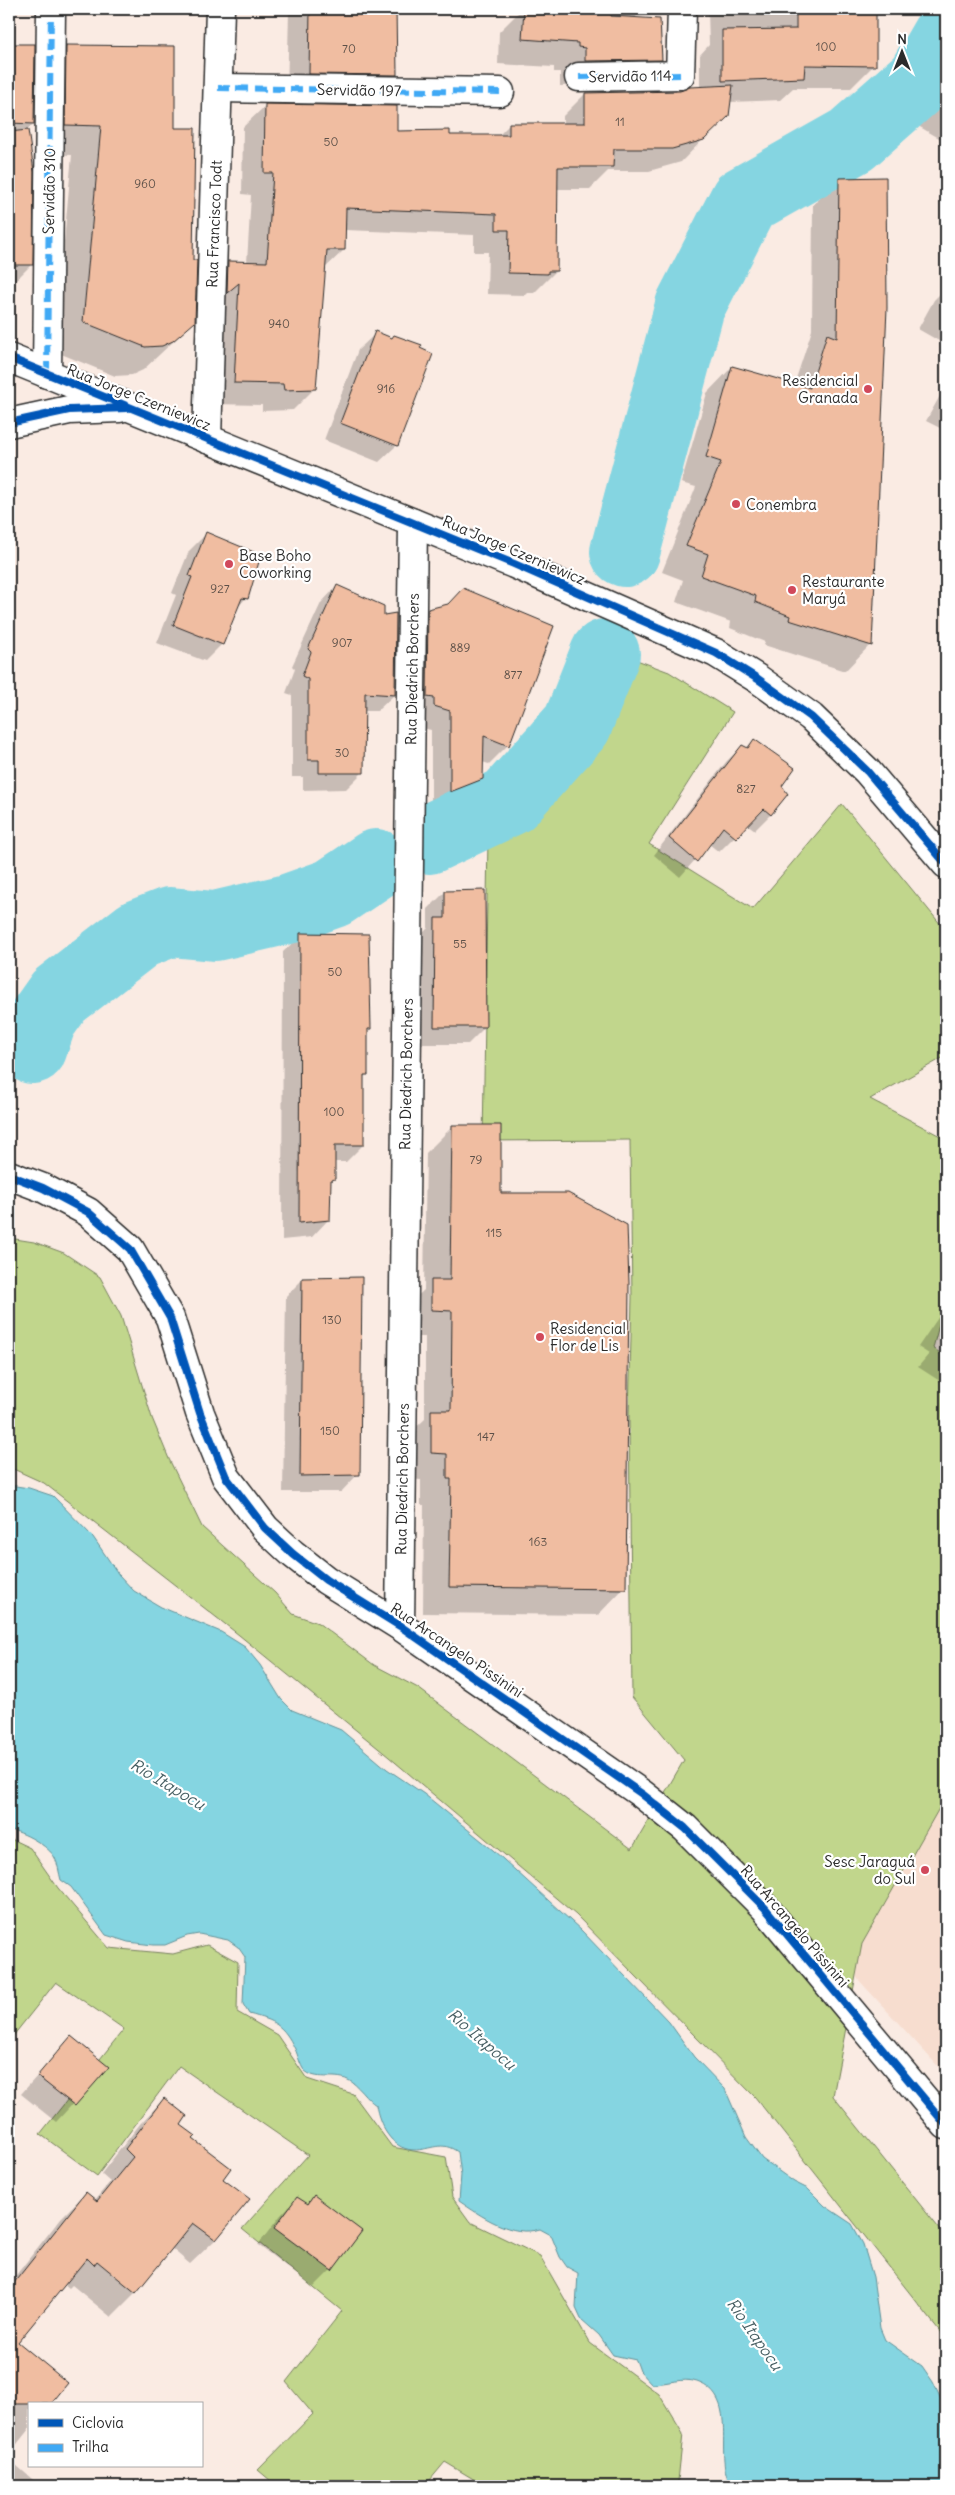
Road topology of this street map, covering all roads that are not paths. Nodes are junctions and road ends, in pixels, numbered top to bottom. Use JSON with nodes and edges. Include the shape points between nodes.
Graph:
{"nodes":[{"id":1,"x":51,"y":9,"type":"edge"},
{"id":2,"x":220,"y":9,"type":"edge"},
{"id":3,"x":682,"y":9,"type":"edge"},
{"id":4,"x":580,"y":77,"type":"dead end"},
{"id":5,"x":218,"y":88,"type":"junction"},
{"id":6,"x":500,"y":92,"type":"dead end"},
{"id":7,"x":9,"y":358,"type":"edge"},
{"id":8,"x":47,"y":374,"type":"junction"},
{"id":9,"x":132,"y":408,"type":"junction"},
{"id":10,"x":9,"y":423,"type":"edge"},
{"id":11,"x":207,"y":439,"type":"junction"},
{"id":12,"x":413,"y":523,"type":"junction"},
{"id":13,"x":946,"y":864,"type":"edge"},
{"id":14,"x":9,"y":1175,"type":"edge"},
{"id":15,"x":400,"y":1626,"type":"junction"},
{"id":16,"x":946,"y":2125,"type":"edge"}],
"edges":[{"from":1,"to":8,"type":"main road","name":"Servidão 310"},
{"from":2,"to":5,"type":"main road","name":"Rua Francisco Todt"},
{"from":3,"to":4,"type":"main road","name":"Servidão 114","via":[[680,75]]},
{"from":5,"to":6,"type":"main road","name":"Servidão 197"},
{"from":5,"to":11,"type":"main road","name":"Rua Francisco Todt"},
{"from":7,"to":8,"type":"main road","name":"Rua Jorge Czerniewicz"},
{"from":8,"to":9,"type":"main road","name":"Rua Jorge Czerniewicz"},
{"from":9,"to":10,"type":"main road","via":[[69,410]]},
{"from":9,"to":11,"type":"main road","name":"Rua Jorge Czerniewicz"},
{"from":11,"to":12,"type":"main road","name":"Rua Jorge Czerniewicz"},
{"from":12,"to":13,"type":"main road","name":"Rua Jorge Czerniewicz","via":[[716,653],[758,679],[811,717],[853,757],[899,805]]},
{"from":12,"to":15,"type":"main road","name":"Rua Diedrich Borchers"},
{"from":14,"to":15,"type":"main road","name":"Rua Arcangelo Pissinini","via":[[43,1188],[88,1212],[130,1250],[170,1318],[200,1413],[226,1477],[265,1528],[293,1554],[326,1580]]},
{"from":15,"to":16,"type":"main road","name":"Rua Arcangelo Pissinini","via":[[642,1794],[685,1828],[764,1908]]}]}
